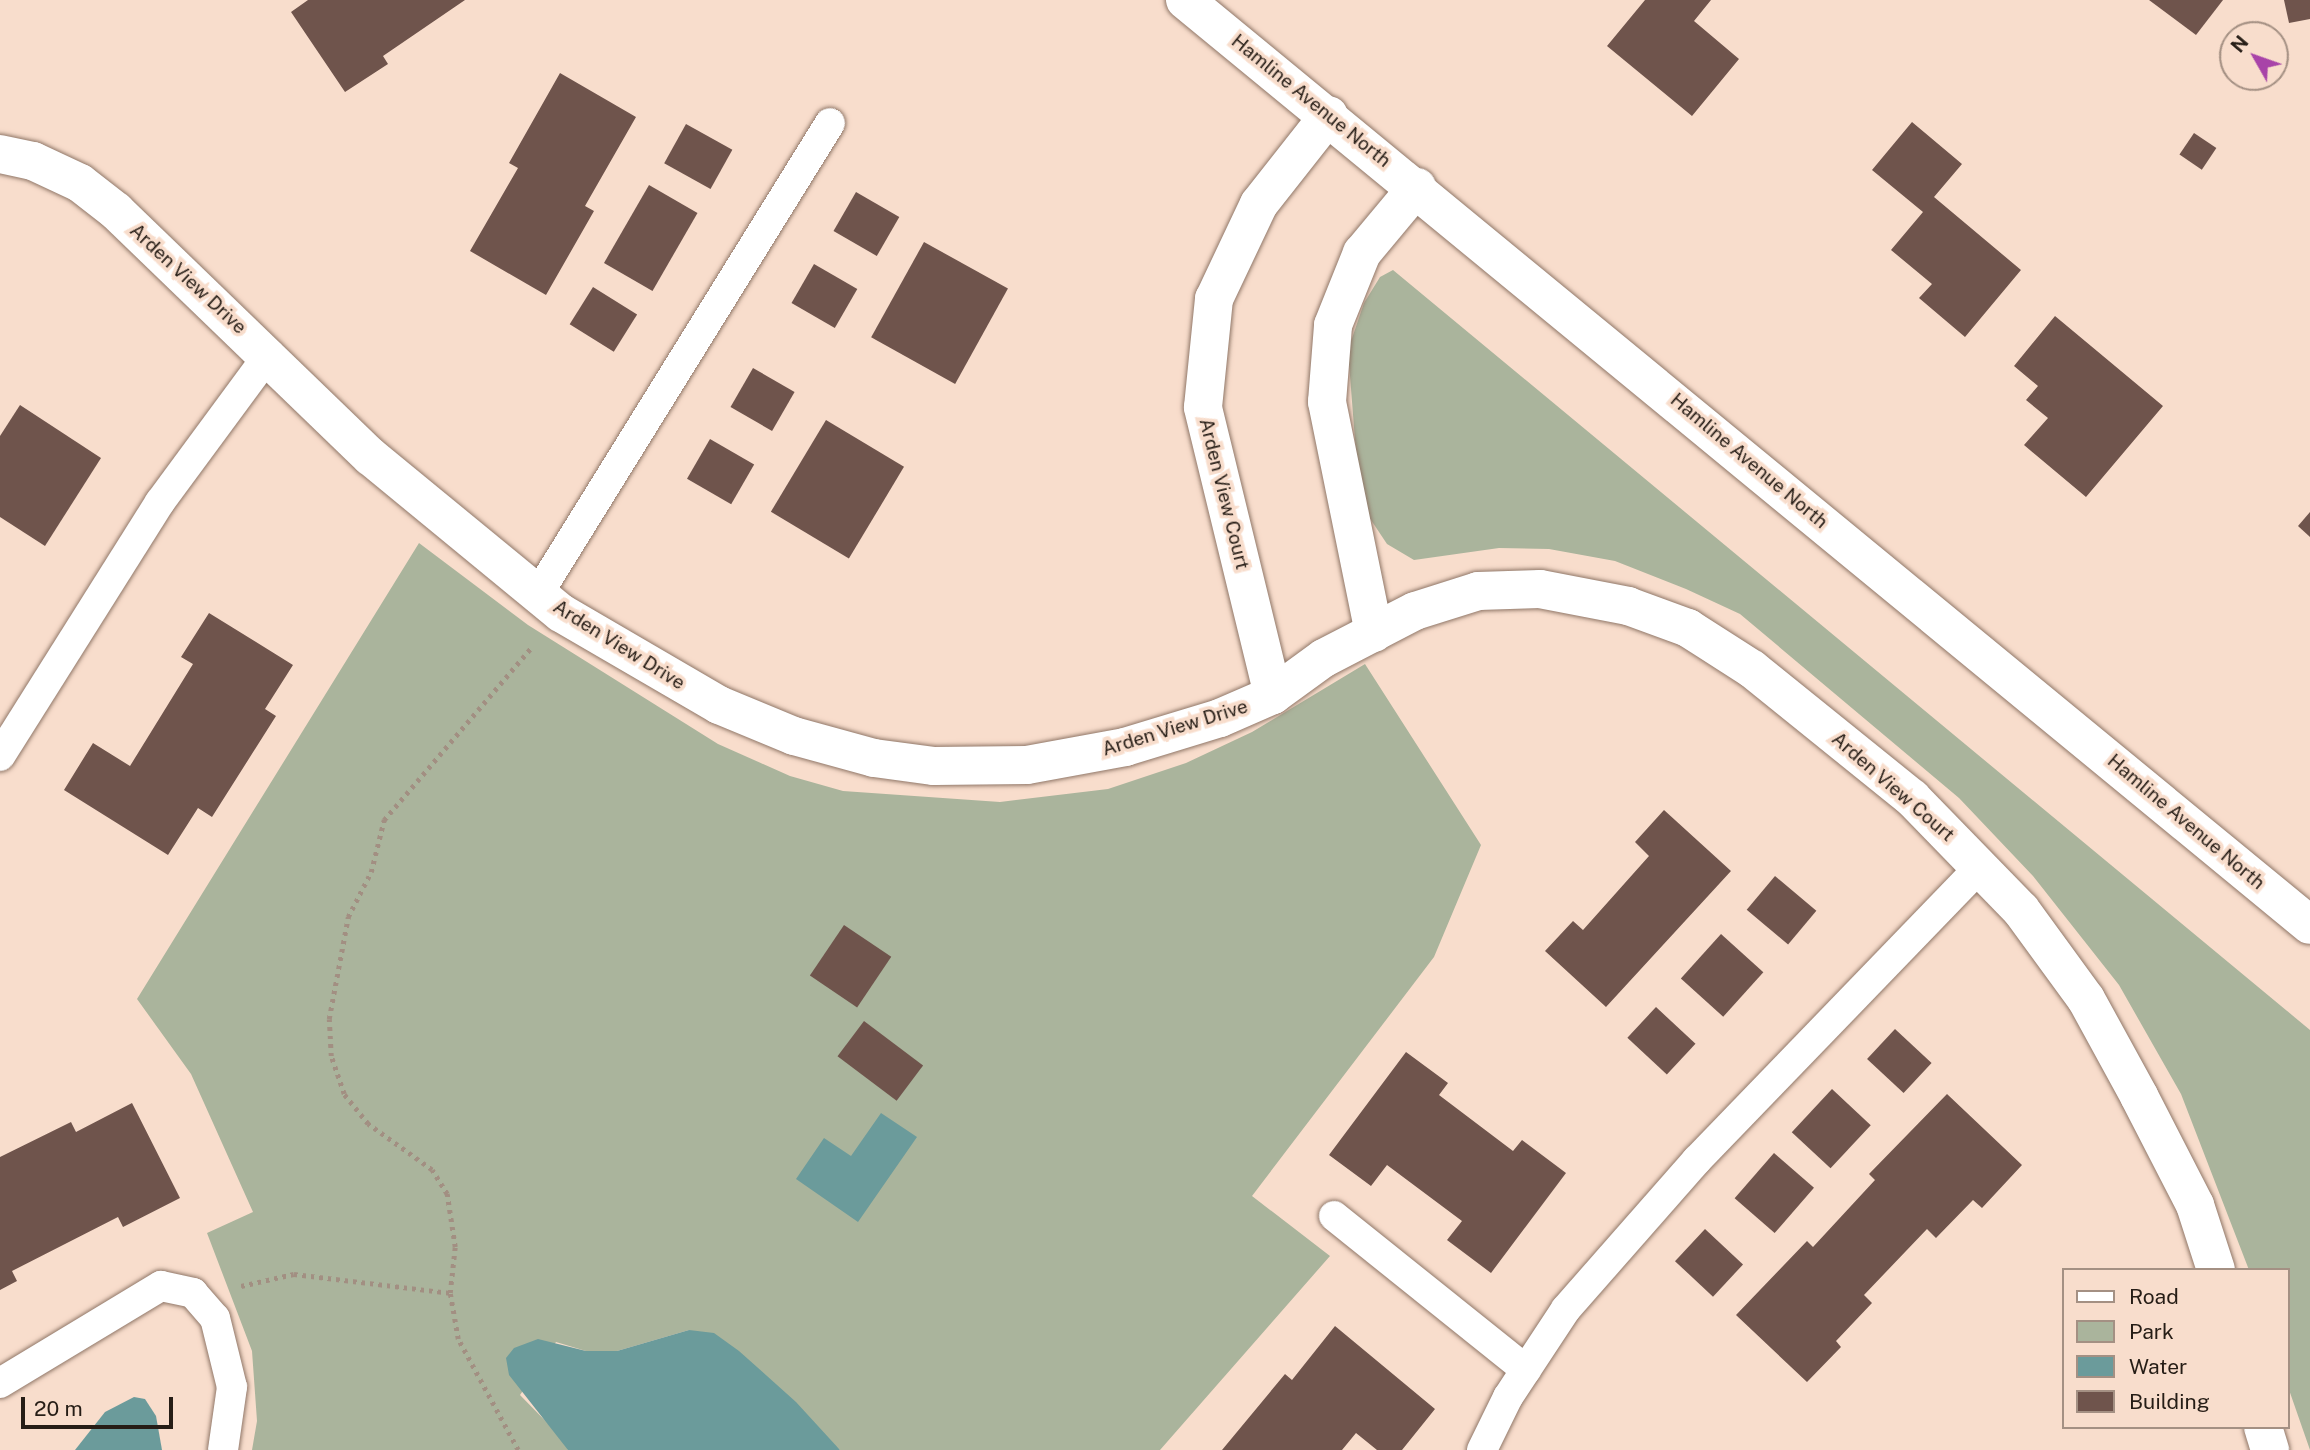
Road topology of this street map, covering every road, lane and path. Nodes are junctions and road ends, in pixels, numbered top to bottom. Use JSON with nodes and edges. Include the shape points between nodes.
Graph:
{"nodes":[{"id":1,"x":1185,"y":0,"type":"edge"},
{"id":2,"x":1329,"y":115,"type":"junction"},
{"id":3,"x":830,"y":123,"type":"dead end"},
{"id":4,"x":0,"y":154,"type":"edge"},
{"id":5,"x":1417,"y":187,"type":"junction"},
{"id":6,"x":269,"y":354,"type":"junction"},
{"id":7,"x":550,"y":603,"type":"junction"},
{"id":8,"x":1374,"y":633,"type":"junction"},
{"id":9,"x":1324,"y":658,"type":"joint"},
{"id":10,"x":1273,"y":695,"type":"junction"},
{"id":11,"x":0,"y":756,"type":"edge"},
{"id":12,"x":1981,"y":866,"type":"junction"},
{"id":13,"x":2310,"y":925,"type":"edge"},
{"id":14,"x":1334,"y":1216,"type":"dead end"},
{"id":15,"x":2215,"y":1268,"type":"edge"},
{"id":16,"x":450,"y":1293,"type":"junction"},
{"id":17,"x":215,"y":1318,"type":"junction"},
{"id":18,"x":1526,"y":1370,"type":"junction"},
{"id":19,"x":0,"y":1383,"type":"edge"},
{"id":20,"x":2264,"y":1429,"type":"edge"},
{"id":21,"x":223,"y":1450,"type":"edge"},
{"id":22,"x":518,"y":1450,"type":"edge"},
{"id":23,"x":1482,"y":1450,"type":"edge"},
{"id":24,"x":2270,"y":1450,"type":"edge"}],
"edges":[{"from":1,"to":2,"type":"street","name":"Hamline Avenue North"},
{"from":2,"to":5,"type":"street","name":"Hamline Avenue North"},
{"from":2,"to":10,"type":"street","name":"Arden View Court","via":[[1259,204],[1214,299],[1203,407]]},
{"from":3,"to":7,"type":"lane"},
{"from":4,"to":6,"type":"street","name":"Arden View Drive","via":[[33,161],[80,183]]},
{"from":5,"to":8,"type":"street","via":[[1362,253],[1332,325],[1327,402]]},
{"from":5,"to":13,"type":"street","name":"Hamline Avenue North"},
{"from":6,"to":7,"type":"street","name":"Arden View Drive","via":[[371,457]]},
{"from":6,"to":11,"type":"lane","via":[[160,502]]},
{"from":7,"to":10,"type":"street","name":"Arden View Drive","via":[[744,716],[794,736],[874,758],[934,766],[1027,765],[1125,747],[1220,718]]},
{"from":7,"to":16,"type":"path","via":[[384,820],[371,872],[348,917],[329,1019],[331,1056],[344,1094],[368,1124],[432,1170],[447,1194],[455,1247]]},
{"from":8,"to":9,"type":"street","name":"Arden View Court"},
{"from":8,"to":12,"type":"street","name":"Arden View Court","via":[[1415,611],[1478,592],[1540,589],[1628,606],[1689,628],[1752,669],[1912,798]]},
{"from":9,"to":10,"type":"street","name":"Arden View Drive"},
{"from":12,"to":15,"type":"street","name":"Arden View Court","via":[[2021,910],[2086,999],[2195,1205]]},
{"from":12,"to":18,"type":"lane","via":[[1697,1160],[1566,1309]]},
{"from":14,"to":18,"type":"lane"},
{"from":16,"to":17,"type":"path","via":[[294,1274],[244,1282]]},
{"from":16,"to":22,"type":"path","via":[[458,1339]]},
{"from":17,"to":19,"type":"lane","via":[[193,1293],[161,1286]]},
{"from":17,"to":21,"type":"lane","via":[[232,1387]]},
{"from":18,"to":23,"type":"lane"},
{"from":20,"to":24,"type":"street"}]}
